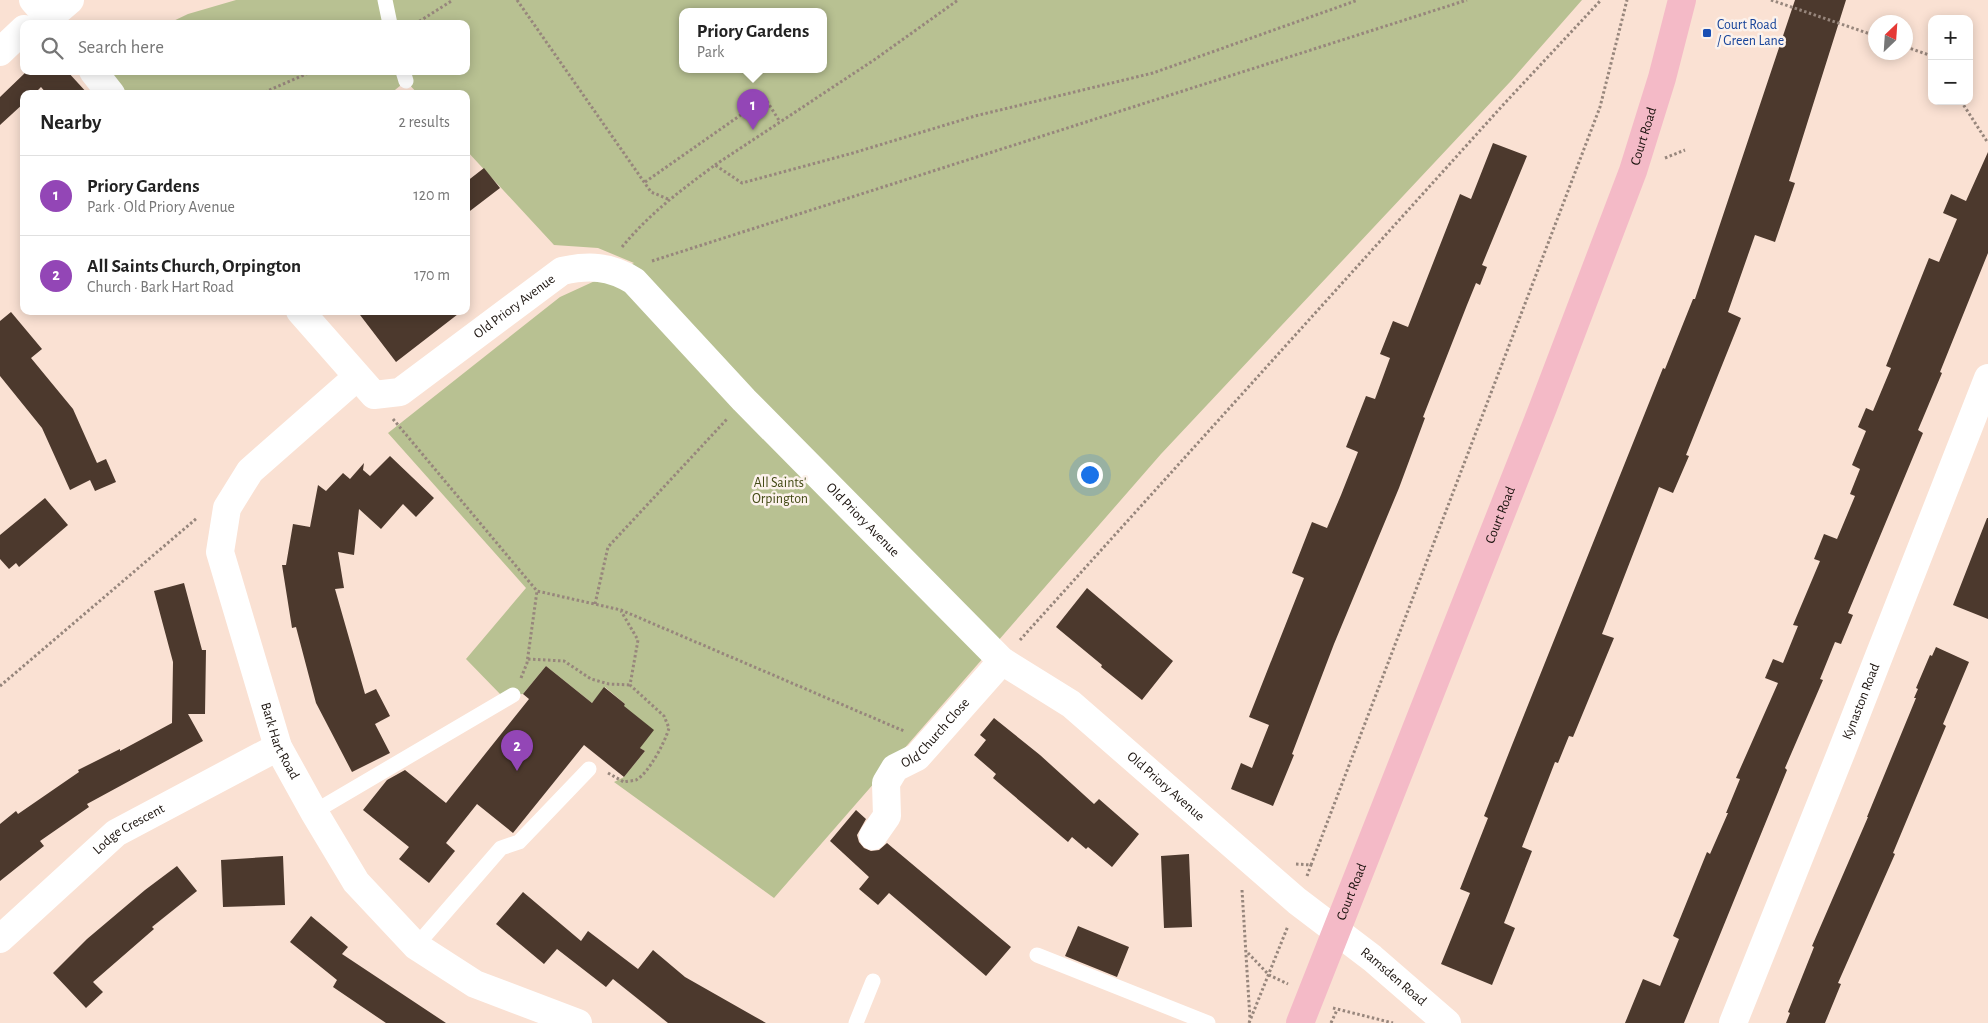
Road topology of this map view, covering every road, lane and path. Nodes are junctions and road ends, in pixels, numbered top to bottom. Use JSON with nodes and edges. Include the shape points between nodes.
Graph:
{"nodes":[{"id":1,"x":70,"y":0,"type":"edge"},
{"id":2,"x":385,"y":0,"type":"edge"},
{"id":3,"x":453,"y":0,"type":"edge"},
{"id":4,"x":517,"y":0,"type":"edge"},
{"id":5,"x":958,"y":0,"type":"edge"},
{"id":6,"x":1358,"y":0,"type":"edge"},
{"id":7,"x":1467,"y":0,"type":"edge"},
{"id":8,"x":1601,"y":0,"type":"edge"},
{"id":9,"x":1627,"y":0,"type":"edge"},
{"id":10,"x":1682,"y":0,"type":"edge"},
{"id":11,"x":1771,"y":0,"type":"edge"},
{"id":12,"x":39,"y":18,"type":"edge"},
{"id":13,"x":389,"y":20,"type":"edge"},
{"id":14,"x":421,"y":20,"type":"edge"},
{"id":15,"x":1868,"y":33,"type":"edge"},
{"id":16,"x":20,"y":35,"type":"edge"},
{"id":17,"x":1913,"y":49,"type":"edge"},
{"id":18,"x":0,"y":52,"type":"edge"},
{"id":19,"x":1928,"y":55,"type":"edge"},
{"id":20,"x":96,"y":75,"type":"edge"},
{"id":21,"x":304,"y":75,"type":"edge"},
{"id":22,"x":108,"y":90,"type":"edge"},
{"id":23,"x":269,"y":90,"type":"edge"},
{"id":24,"x":1964,"y":105,"type":"edge"},
{"id":25,"x":780,"y":122,"type":"junction"},
{"id":26,"x":1988,"y":143,"type":"edge"},
{"id":27,"x":715,"y":165,"type":"junction"},
{"id":28,"x":645,"y":182,"type":"junction"},
{"id":29,"x":668,"y":199,"type":"junction"},
{"id":30,"x":612,"y":270,"type":"junction"},
{"id":31,"x":303,"y":315,"type":"edge"},
{"id":32,"x":1988,"y":378,"type":"edge"},
{"id":33,"x":365,"y":386,"type":"junction"},
{"id":34,"x":744,"y":400,"type":"junction"},
{"id":35,"x":200,"y":516,"type":"dead end"},
{"id":36,"x":537,"y":591,"type":"junction"},
{"id":37,"x":595,"y":604,"type":"junction"},
{"id":38,"x":621,"y":610,"type":"junction"},
{"id":39,"x":528,"y":659,"type":"junction"},
{"id":40,"x":1002,"y":660,"type":"junction"},
{"id":41,"x":630,"y":685,"type":"junction"},
{"id":42,"x":0,"y":686,"type":"edge"},
{"id":43,"x":514,"y":695,"type":"joint"},
{"id":44,"x":907,"y":732,"type":"dead end"},
{"id":45,"x":278,"y":747,"type":"junction"},
{"id":46,"x":589,"y":769,"type":"joint"},
{"id":47,"x":314,"y":812,"type":"junction"},
{"id":48,"x":873,"y":836,"type":"dead end"},
{"id":49,"x":1240,"y":852,"type":"junction"},
{"id":50,"x":1292,"y":864,"type":"dead end"},
{"id":51,"x":1311,"y":865,"type":"junction"},
{"id":52,"x":1297,"y":902,"type":"junction"},
{"id":53,"x":1336,"y":931,"type":"junction"},
{"id":54,"x":0,"y":938,"type":"edge"},
{"id":55,"x":416,"y":946,"type":"junction"},
{"id":56,"x":1037,"y":955,"type":"dead end"},
{"id":57,"x":873,"y":981,"type":"dead end"},
{"id":58,"x":1249,"y":1022,"type":"edge"},
{"id":59,"x":578,"y":1023,"type":"edge"},
{"id":60,"x":856,"y":1023,"type":"edge"},
{"id":61,"x":1208,"y":1023,"type":"edge"},
{"id":62,"x":1300,"y":1023,"type":"edge"},
{"id":63,"x":1332,"y":1023,"type":"edge"},
{"id":64,"x":1393,"y":1023,"type":"edge"},
{"id":65,"x":1447,"y":1023,"type":"edge"},
{"id":66,"x":1733,"y":1023,"type":"edge"}],
"edges":[{"from":1,"to":12,"type":"street"},
{"from":2,"to":13,"type":"lane"},
{"from":3,"to":14,"type":"path"},
{"from":4,"to":28,"type":"path"},
{"from":5,"to":25,"type":"path"},
{"from":6,"to":27,"type":"path","via":[[1154,73],[975,116],[742,183]]},
{"from":7,"to":30,"type":"path"},
{"from":8,"to":40,"type":"path"},
{"from":9,"to":51,"type":"path","via":[[1600,107]]},
{"from":10,"to":53,"type":"main road","name":"Court Road","via":[[1633,171]]},
{"from":11,"to":15,"type":"path"},
{"from":16,"to":18,"type":"street"},
{"from":17,"to":19,"type":"path"},
{"from":20,"to":22,"type":"street"},
{"from":21,"to":23,"type":"path"},
{"from":24,"to":26,"type":"path"},
{"from":25,"to":27,"type":"path"},
{"from":25,"to":28,"type":"path","via":[[765,98]]},
{"from":27,"to":29,"type":"path"},
{"from":28,"to":29,"type":"path","via":[[651,192]]},
{"from":29,"to":30,"type":"path","via":[[634,232]]},
{"from":30,"to":33,"type":"street","name":"Old Priory Avenue","via":[[583,266],[562,271],[400,392]]},
{"from":30,"to":34,"type":"street","name":"Old Priory Avenue","via":[[634,281]]},
{"from":31,"to":33,"type":"street"},
{"from":32,"to":66,"type":"street","name":"Kynaston Road"},
{"from":33,"to":36,"type":"path"},
{"from":33,"to":45,"type":"street","name":"Bark Hart Road","via":[[250,471],[227,508],[220,552]]},
{"from":34,"to":37,"type":"path","via":[[608,547]]},
{"from":34,"to":40,"type":"street","name":"Old Priory Avenue"},
{"from":35,"to":42,"type":"path"},
{"from":36,"to":37,"type":"path"},
{"from":36,"to":39,"type":"path"},
{"from":37,"to":38,"type":"path"},
{"from":38,"to":41,"type":"path","via":[[638,640]]},
{"from":38,"to":44,"type":"path"},
{"from":39,"to":41,"type":"path","via":[[564,661],[591,678],[609,684]]},
{"from":39,"to":43,"type":"path"},
{"from":40,"to":48,"type":"street","name":"Old Church Close","via":[[918,757],[895,768],[886,784],[887,816]]},
{"from":40,"to":49,"type":"street","name":"Old Priory Avenue","via":[[1071,704]]},
{"from":41,"to":46,"type":"path","via":[[664,716],[669,728],[665,741],[636,779],[624,782],[603,770]]},
{"from":43,"to":47,"type":"lane"},
{"from":45,"to":47,"type":"street","name":"Bark Hart Road"},
{"from":45,"to":54,"type":"street","name":"Lodge Crescent","via":[[116,833]]},
{"from":46,"to":55,"type":"lane","via":[[519,842],[501,848]]},
{"from":47,"to":55,"type":"street","name":"Bark Hart Road","via":[[356,882]]},
{"from":49,"to":52,"type":"street","name":"Old Priory Avenue"},
{"from":49,"to":58,"type":"path"},
{"from":50,"to":51,"type":"path"},
{"from":51,"to":52,"type":"path"},
{"from":52,"to":53,"type":"street","name":"Old Priory Avenue"},
{"from":52,"to":58,"type":"path"},
{"from":53,"to":62,"type":"main road","name":"Court Road"},
{"from":53,"to":65,"type":"street","name":"Ramsden Road"},
{"from":55,"to":59,"type":"street","name":"Bark Hart Road","via":[[475,984]]},
{"from":56,"to":61,"type":"lane"},
{"from":57,"to":60,"type":"lane"},
{"from":63,"to":64,"type":"path","via":[[1337,1010]]}]}
